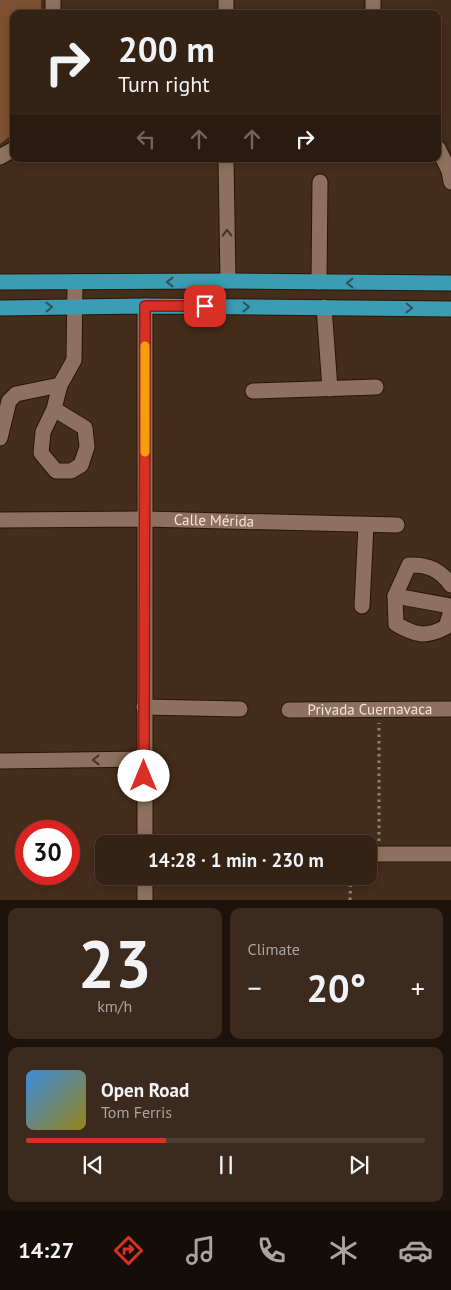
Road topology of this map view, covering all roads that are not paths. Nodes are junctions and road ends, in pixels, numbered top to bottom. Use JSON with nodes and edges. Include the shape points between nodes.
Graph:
{"nodes":[{"id":1,"x":441,"y":154,"type":"edge"},
{"id":2,"x":226,"y":162,"type":"edge"},
{"id":3,"x":320,"y":182,"type":"dead end"},
{"id":4,"x":451,"y":182,"type":"edge"},
{"id":5,"x":228,"y":281,"type":"junction"},
{"id":6,"x":0,"y":282,"type":"edge"},
{"id":7,"x":75,"y":282,"type":"junction"},
{"id":8,"x":319,"y":282,"type":"junction"},
{"id":9,"x":451,"y":283,"type":"edge"},
{"id":10,"x":76,"y":306,"type":"junction"},
{"id":11,"x":145,"y":306,"type":"junction"},
{"id":12,"x":324,"y":307,"type":"junction"},
{"id":13,"x":0,"y":308,"type":"edge"},
{"id":14,"x":451,"y":309,"type":"edge"},
{"id":15,"x":60,"y":385,"type":"junction"},
{"id":16,"x":376,"y":387,"type":"dead end"},
{"id":17,"x":330,"y":389,"type":"junction"},
{"id":18,"x":253,"y":391,"type":"dead end"},
{"id":19,"x":54,"y":409,"type":"dead end"},
{"id":20,"x":0,"y":438,"type":"edge"},
{"id":21,"x":145,"y":519,"type":"junction"},
{"id":22,"x":0,"y":520,"type":"edge"},
{"id":23,"x":366,"y":525,"type":"junction"},
{"id":24,"x":397,"y":525,"type":"dead end"},
{"id":25,"x":451,"y":585,"type":"edge"},
{"id":26,"x":395,"y":596,"type":"junction"},
{"id":27,"x":362,"y":606,"type":"dead end"},
{"id":28,"x":451,"y":606,"type":"edge"},
{"id":29,"x":451,"y":611,"type":"edge"},
{"id":30,"x":144,"y":708,"type":"junction"},
{"id":31,"x":240,"y":708,"type":"dead end"},
{"id":32,"x":451,"y":709,"type":"edge"},
{"id":33,"x":289,"y":710,"type":"dead end"},
{"id":34,"x":144,"y":759,"type":"junction"},
{"id":35,"x":0,"y":761,"type":"edge"},
{"id":36,"x":145,"y":835,"type":"edge"},
{"id":37,"x":377,"y":854,"type":"edge"},
{"id":38,"x":451,"y":854,"type":"edge"},
{"id":39,"x":145,"y":885,"type":"edge"},
{"id":40,"x":146,"y":900,"type":"edge"}],
"edges":[{"from":1,"to":4,"type":"street"},
{"from":5,"to":2,"type":"street","one_way":true},
{"from":3,"to":8,"type":"street"},
{"from":5,"to":7,"type":"main road","one_way":true},
{"from":5,"to":8,"type":"main road"},
{"from":6,"to":7,"type":"main road"},
{"from":7,"to":10,"type":"street"},
{"from":9,"to":8,"type":"main road","one_way":true},
{"from":10,"to":11,"type":"main road"},
{"from":13,"to":10,"type":"main road","one_way":true},
{"from":10,"to":15,"type":"street","via":[[74,360]]},
{"from":11,"to":12,"type":"main road","one_way":true},
{"from":11,"to":21,"type":"street"},
{"from":12,"to":14,"type":"main road","one_way":true},
{"from":12,"to":17,"type":"street"},
{"from":15,"to":19,"type":"street"},
{"from":15,"to":20,"type":"street","via":[[16,394],[9,401]]},
{"from":16,"to":17,"type":"street"},
{"from":17,"to":18,"type":"street"},
{"from":21,"to":22,"type":"street","name":"Calle Mérida"},
{"from":21,"to":23,"type":"street","name":"Calle Mérida"},
{"from":21,"to":30,"type":"street"},
{"from":23,"to":24,"type":"street","name":"Calle Mérida"},
{"from":23,"to":27,"type":"street"},
{"from":25,"to":26,"type":"street","via":[[443,575],[422,564],[409,565]]},
{"from":26,"to":28,"type":"street"},
{"from":26,"to":29,"type":"street","via":[[396,624],[412,634],[436,632],[446,627]]},
{"from":30,"to":31,"type":"street"},
{"from":30,"to":34,"type":"street"},
{"from":32,"to":33,"type":"street","name":"Privada Cuernavaca"},
{"from":34,"to":35,"type":"street","one_way":true},
{"from":34,"to":36,"type":"street"},
{"from":37,"to":38,"type":"street"},
{"from":39,"to":40,"type":"street"}]}
